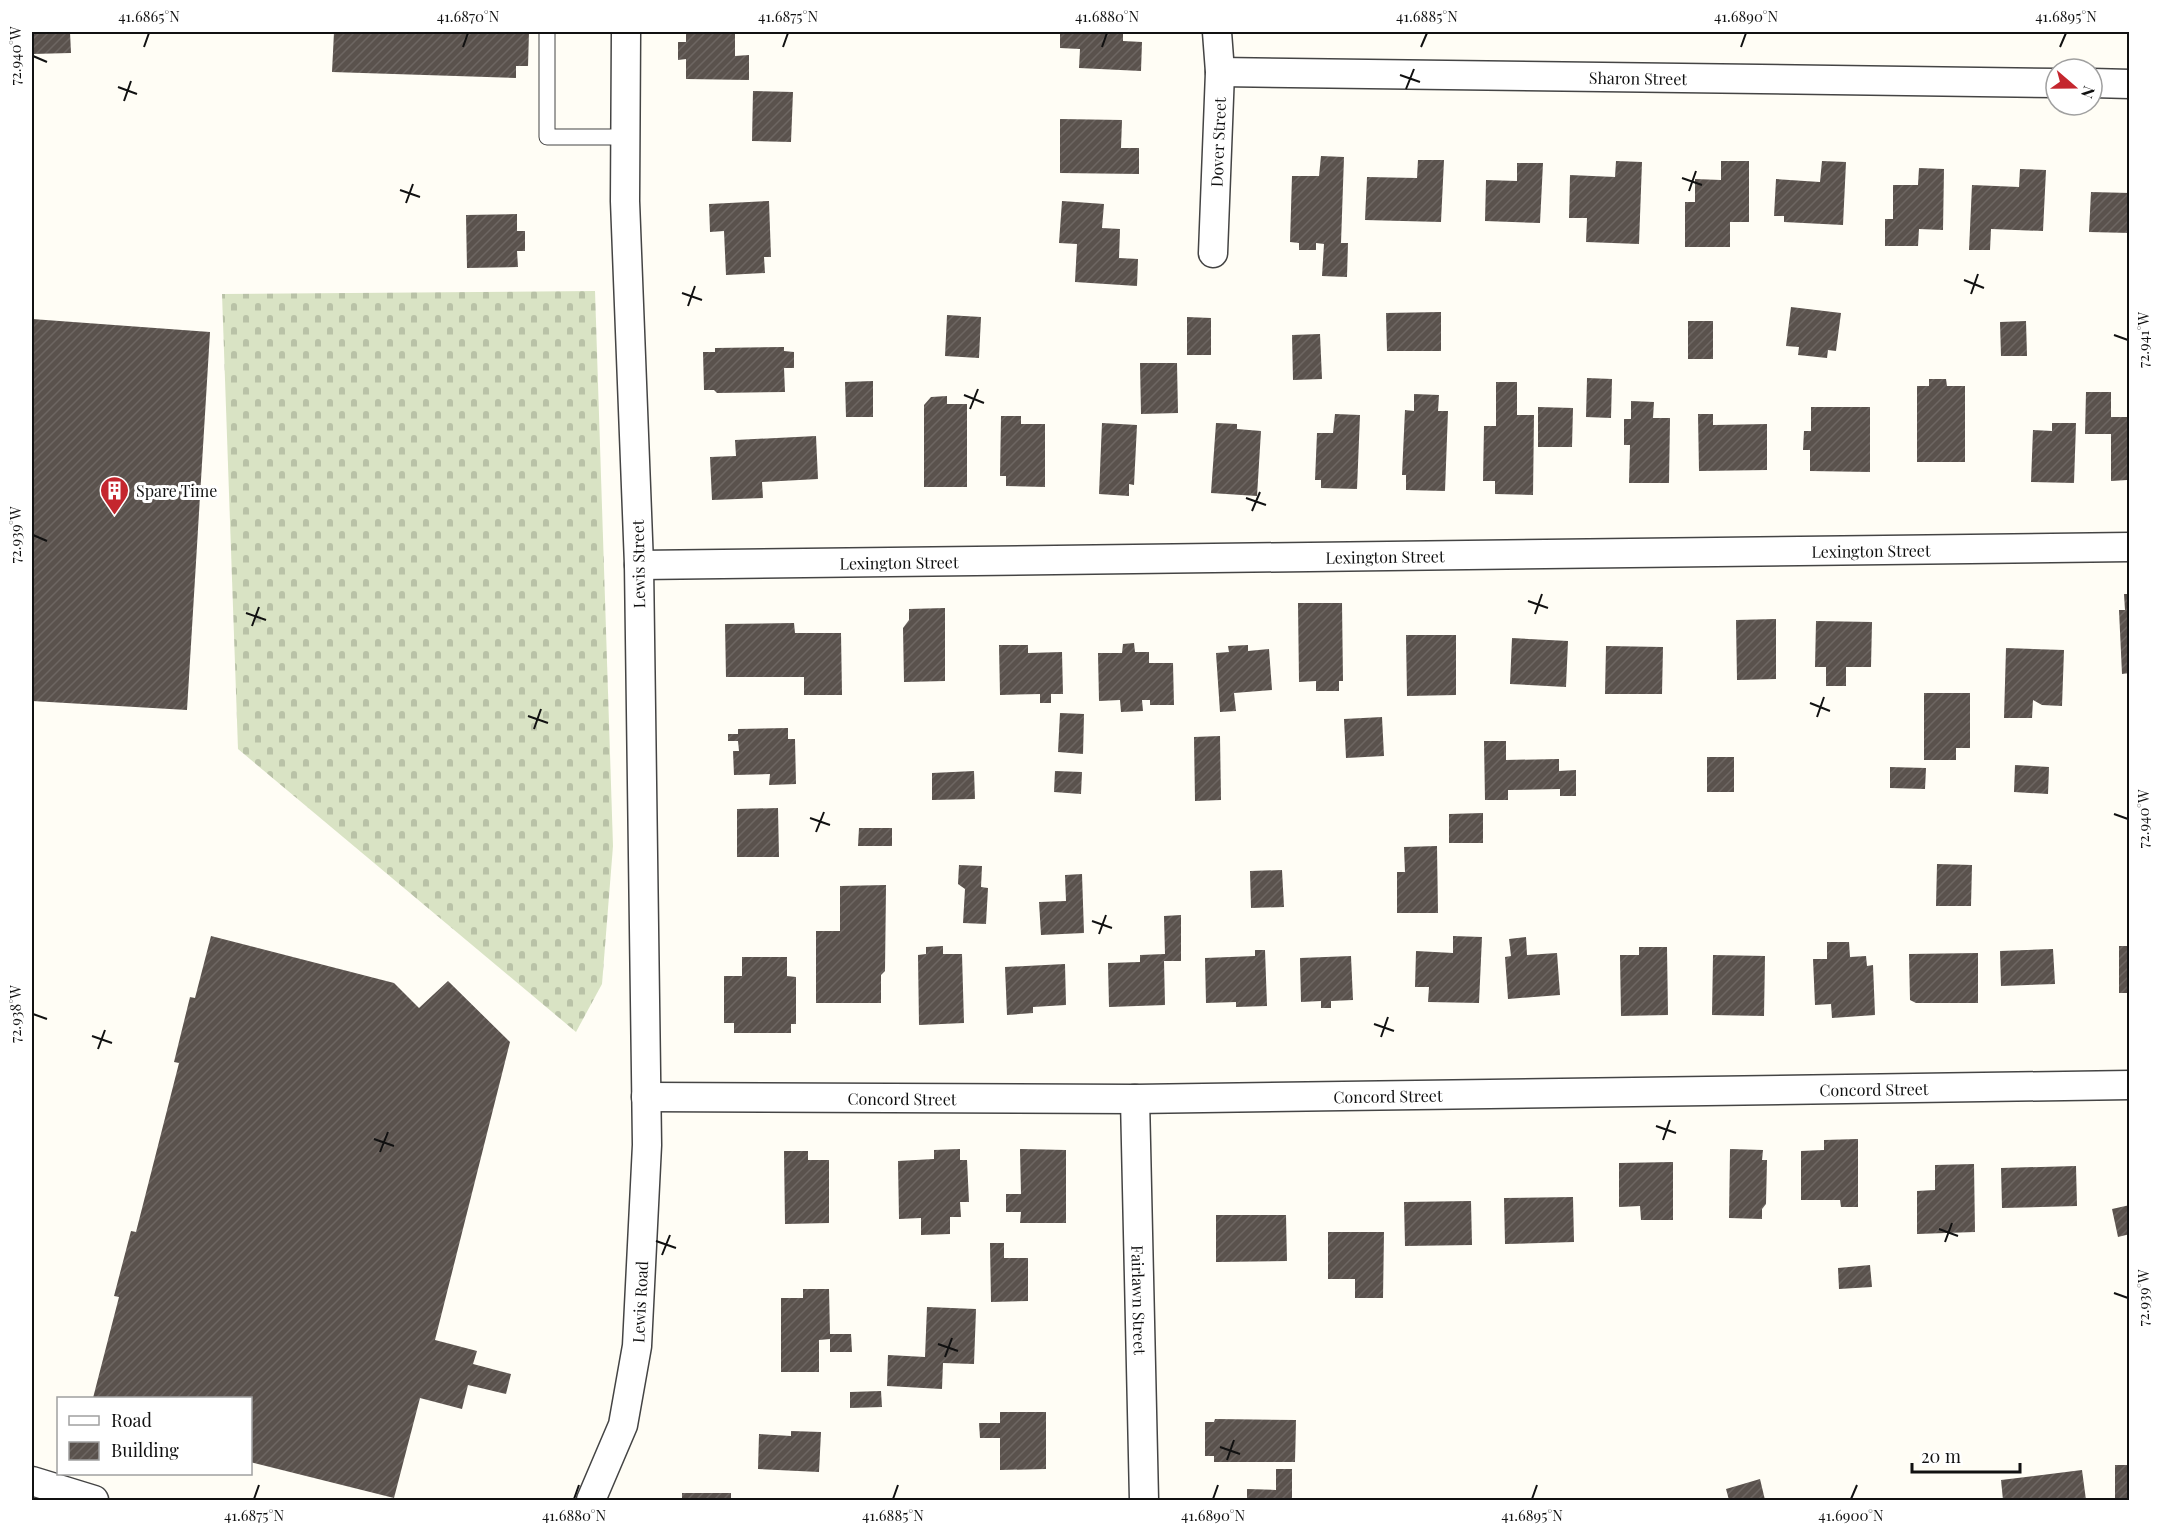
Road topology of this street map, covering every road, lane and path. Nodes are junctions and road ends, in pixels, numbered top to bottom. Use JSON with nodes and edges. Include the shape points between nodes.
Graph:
{"nodes":[{"id":1,"x":548,"y":32,"type":"edge"},
{"id":2,"x":626,"y":32,"type":"edge"},
{"id":3,"x":1217,"y":32,"type":"edge"},
{"id":4,"x":1220,"y":72,"type":"junction"},
{"id":5,"x":2044,"y":83,"type":"edge"},
{"id":6,"x":2104,"y":83,"type":"edge"},
{"id":7,"x":2130,"y":84,"type":"edge"},
{"id":8,"x":626,"y":137,"type":"junction"},
{"id":9,"x":1213,"y":252,"type":"dead end"},
{"id":10,"x":2130,"y":547,"type":"edge"},
{"id":11,"x":639,"y":565,"type":"junction"},
{"id":12,"x":2130,"y":1085,"type":"edge"},
{"id":13,"x":646,"y":1097,"type":"junction"},
{"id":14,"x":1135,"y":1099,"type":"junction"},
{"id":15,"x":32,"y":1481,"type":"edge"},
{"id":16,"x":94,"y":1500,"type":"edge"},
{"id":17,"x":591,"y":1500,"type":"edge"},
{"id":18,"x":1144,"y":1500,"type":"edge"}],
"edges":[{"from":1,"to":8,"type":"lane","via":[[547,137]]},
{"from":2,"to":8,"type":"street","name":"Lewis Street"},
{"from":3,"to":4,"type":"street","name":"Dover Street"},
{"from":4,"to":5,"type":"street","name":"Sharon Street"},
{"from":4,"to":9,"type":"street","name":"Dover Street"},
{"from":6,"to":7,"type":"street"},
{"from":8,"to":11,"type":"street","name":"Lewis Street"},
{"from":10,"to":11,"type":"street","name":"Lexington Street"},
{"from":11,"to":13,"type":"street","name":"Lewis Street"},
{"from":12,"to":14,"type":"street","name":"Concord Street"},
{"from":13,"to":14,"type":"street","name":"Concord Street"},
{"from":13,"to":17,"type":"street","name":"Lewis Road","via":[[637,1346],[623,1425]]},
{"from":14,"to":18,"type":"street","name":"Fairlawn Street"},
{"from":15,"to":16,"type":"street"}]}
